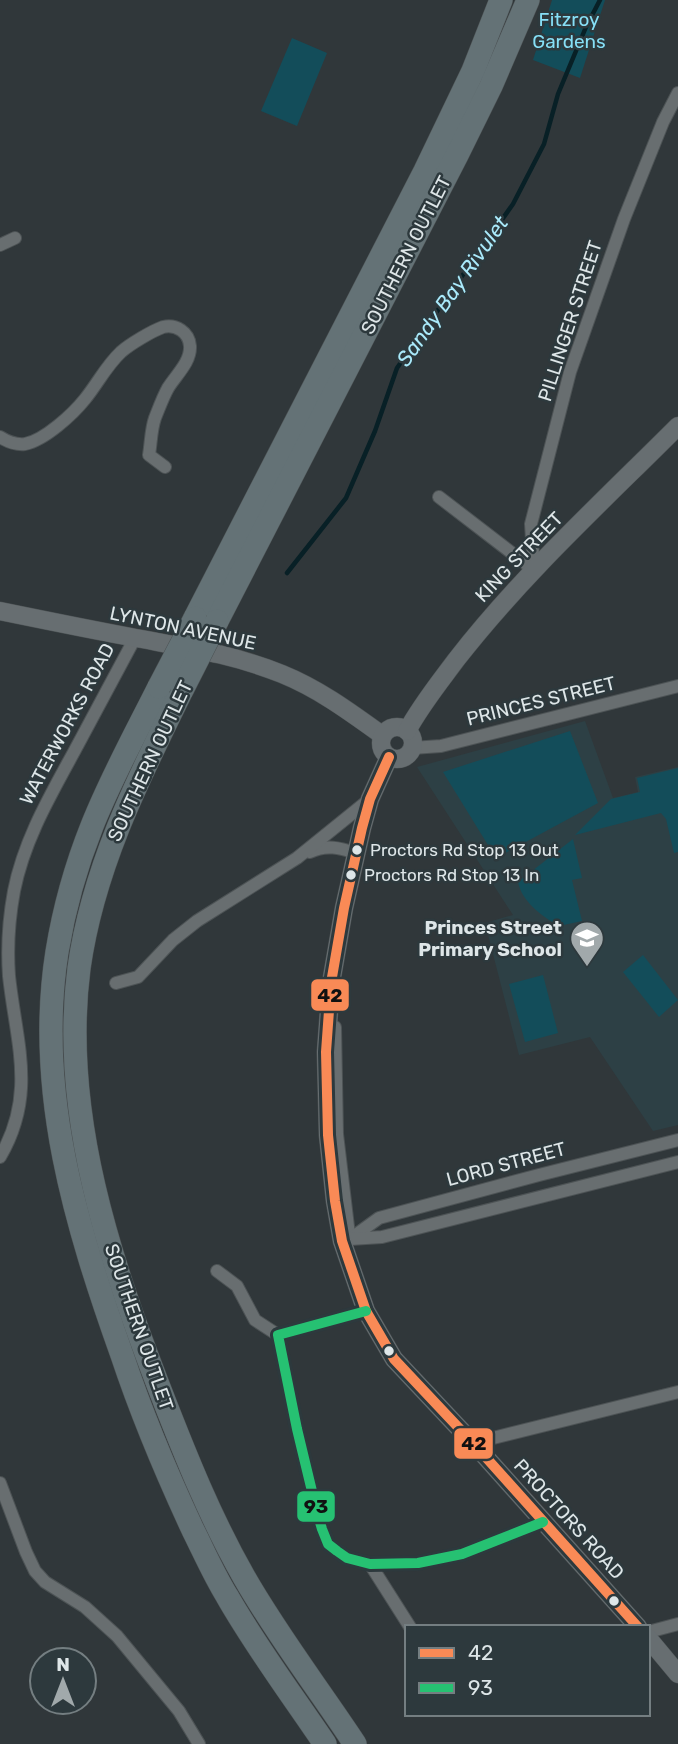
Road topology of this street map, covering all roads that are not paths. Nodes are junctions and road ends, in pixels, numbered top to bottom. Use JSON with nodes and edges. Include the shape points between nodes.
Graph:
{"nodes":[{"id":1,"x":501,"y":0,"type":"edge"},
{"id":2,"x":528,"y":0,"type":"edge"},
{"id":3,"x":678,"y":93,"type":"edge"},
{"id":4,"x":15,"y":238,"type":"dead end"},
{"id":5,"x":0,"y":245,"type":"edge"},
{"id":6,"x":678,"y":426,"type":"edge"},
{"id":7,"x":0,"y":437,"type":"edge"},
{"id":8,"x":165,"y":467,"type":"dead end"},
{"id":9,"x":439,"y":497,"type":"dead end"},
{"id":10,"x":534,"y":570,"type":"junction"},
{"id":11,"x":0,"y":611,"type":"edge"},
{"id":12,"x":206,"y":619,"type":"junction"},
{"id":13,"x":135,"y":638,"type":"junction"},
{"id":14,"x":678,"y":686,"type":"edge"},
{"id":15,"x":171,"y":689,"type":"junction"},
{"id":16,"x":382,"y":735,"type":"junction"},
{"id":17,"x":410,"y":739,"type":"junction"},
{"id":18,"x":389,"y":757,"type":"junction"},
{"id":19,"x":370,"y":799,"type":"junction"},
{"id":20,"x":356,"y":853,"type":"junction"},
{"id":21,"x":297,"y":858,"type":"junction"},
{"id":22,"x":116,"y":983,"type":"dead end"},
{"id":23,"x":678,"y":1140,"type":"edge"},
{"id":24,"x":0,"y":1157,"type":"edge"},
{"id":25,"x":678,"y":1162,"type":"edge"},
{"id":26,"x":539,"y":1175,"type":"junction"},
{"id":27,"x":545,"y":1196,"type":"junction"},
{"id":28,"x":346,"y":1240,"type":"junction"},
{"id":29,"x":217,"y":1271,"type":"dead end"},
{"id":30,"x":366,"y":1311,"type":"junction"},
{"id":31,"x":278,"y":1335,"type":"junction"},
{"id":32,"x":678,"y":1392,"type":"edge"},
{"id":33,"x":474,"y":1443,"type":"junction"},
{"id":34,"x":0,"y":1483,"type":"edge"},
{"id":35,"x":543,"y":1522,"type":"junction"},
{"id":36,"x":370,"y":1564,"type":"junction"},
{"id":37,"x":678,"y":1624,"type":"edge"},
{"id":38,"x":409,"y":1625,"type":"edge"},
{"id":39,"x":636,"y":1625,"type":"edge"},
{"id":40,"x":650,"y":1631,"type":"edge"},
{"id":41,"x":650,"y":1640,"type":"edge"},
{"id":42,"x":678,"y":1674,"type":"edge"},
{"id":43,"x":199,"y":1744,"type":"edge"},
{"id":44,"x":325,"y":1744,"type":"edge"},
{"id":45,"x":355,"y":1744,"type":"edge"}],
"edges":[{"from":1,"to":12,"type":"highway","name":"SOUTHERN OUTLET","via":[[425,172]]},
{"from":2,"to":12,"type":"highway","name":"SOUTHERN OUTLET","via":[[468,132]]},
{"from":3,"to":10,"type":"street","name":"PILLINGER STREET","via":[[624,219],[570,372],[531,524]]},
{"from":4,"to":5,"type":"street"},
{"from":6,"to":10,"type":"street","name":"KING STREET"},
{"from":7,"to":8,"type":"street","via":[[25,444],[43,436],[86,398],[123,350],[163,327],[174,327],[182,330],[190,346],[154,421],[149,455]]},
{"from":9,"to":10,"type":"street"},
{"from":10,"to":17,"type":"street","name":"KING STREET","via":[[484,624],[418,711]]},
{"from":11,"to":13,"type":"street","name":"LYNTON AVENUE"},
{"from":12,"to":15,"type":"highway","name":"SOUTHERN OUTLET","bridge":true},
{"from":13,"to":16,"type":"street","name":"LYNTON AVENUE","via":[[213,652],[283,674],[330,698]]},
{"from":13,"to":24,"type":"street","name":"WATERWORKS ROAD","via":[[35,825],[19,870],[8,958],[22,1080],[14,1127]]},
{"from":14,"to":17,"type":"street","name":"PRINCES STREET","via":[[441,746]]},
{"from":15,"to":44,"type":"highway","name":"SOUTHERN OUTLET","via":[[105,795],[65,914],[55,965],[51,1030],[60,1134],[91,1262],[158,1453],[226,1595]]},
{"from":15,"to":45,"type":"highway","name":"SOUTHERN OUTLET","via":[[90,910],[76,1006],[83,1130],[125,1295],[190,1465],[251,1588]]},
{"from":16,"to":17,"type":"street","via":[[398,727]]},
{"from":16,"to":18,"type":"street","via":[[382,750]]},
{"from":17,"to":18,"type":"street","via":[[407,756]]},
{"from":18,"to":19,"type":"street","name":"PROCTORS ROAD"},
{"from":19,"to":20,"type":"street","name":"PROCTORS ROAD"},
{"from":19,"to":21,"type":"street"},
{"from":20,"to":21,"type":"street","via":[[328,847]]},
{"from":20,"to":28,"type":"street","name":"PROCTORS ROAD","via":[[337,944],[328,1019],[328,1135],[335,1201]]},
{"from":21,"to":22,"type":"street","via":[[197,921],[138,977]]},
{"from":23,"to":26,"type":"street","name":"LORD STREET"},
{"from":25,"to":27,"type":"street","name":"LORD STREET"},
{"from":26,"to":27,"type":"street"},
{"from":26,"to":28,"type":"street","name":"LORD STREET","via":[[379,1218]]},
{"from":27,"to":28,"type":"street","name":"LORD STREET","via":[[382,1237]]},
{"from":28,"to":30,"type":"street","name":"PROCTORS ROAD"},
{"from":29,"to":31,"type":"street","via":[[237,1286],[255,1320]]},
{"from":30,"to":31,"type":"street"},
{"from":30,"to":33,"type":"street","name":"PROCTORS ROAD","via":[[394,1359]]},
{"from":31,"to":36,"type":"street","via":[[328,1544],[347,1558]]},
{"from":32,"to":33,"type":"street"},
{"from":33,"to":35,"type":"street","name":"PROCTORS ROAD"},
{"from":34,"to":43,"type":"street","via":[[35,1571],[85,1606],[117,1636],[183,1717]]},
{"from":35,"to":36,"type":"street","via":[[462,1554],[418,1563]]},
{"from":35,"to":39,"type":"street","name":"PROCTORS ROAD"},
{"from":36,"to":38,"type":"street"},
{"from":37,"to":40,"type":"street"},
{"from":41,"to":42,"type":"street"}]}
